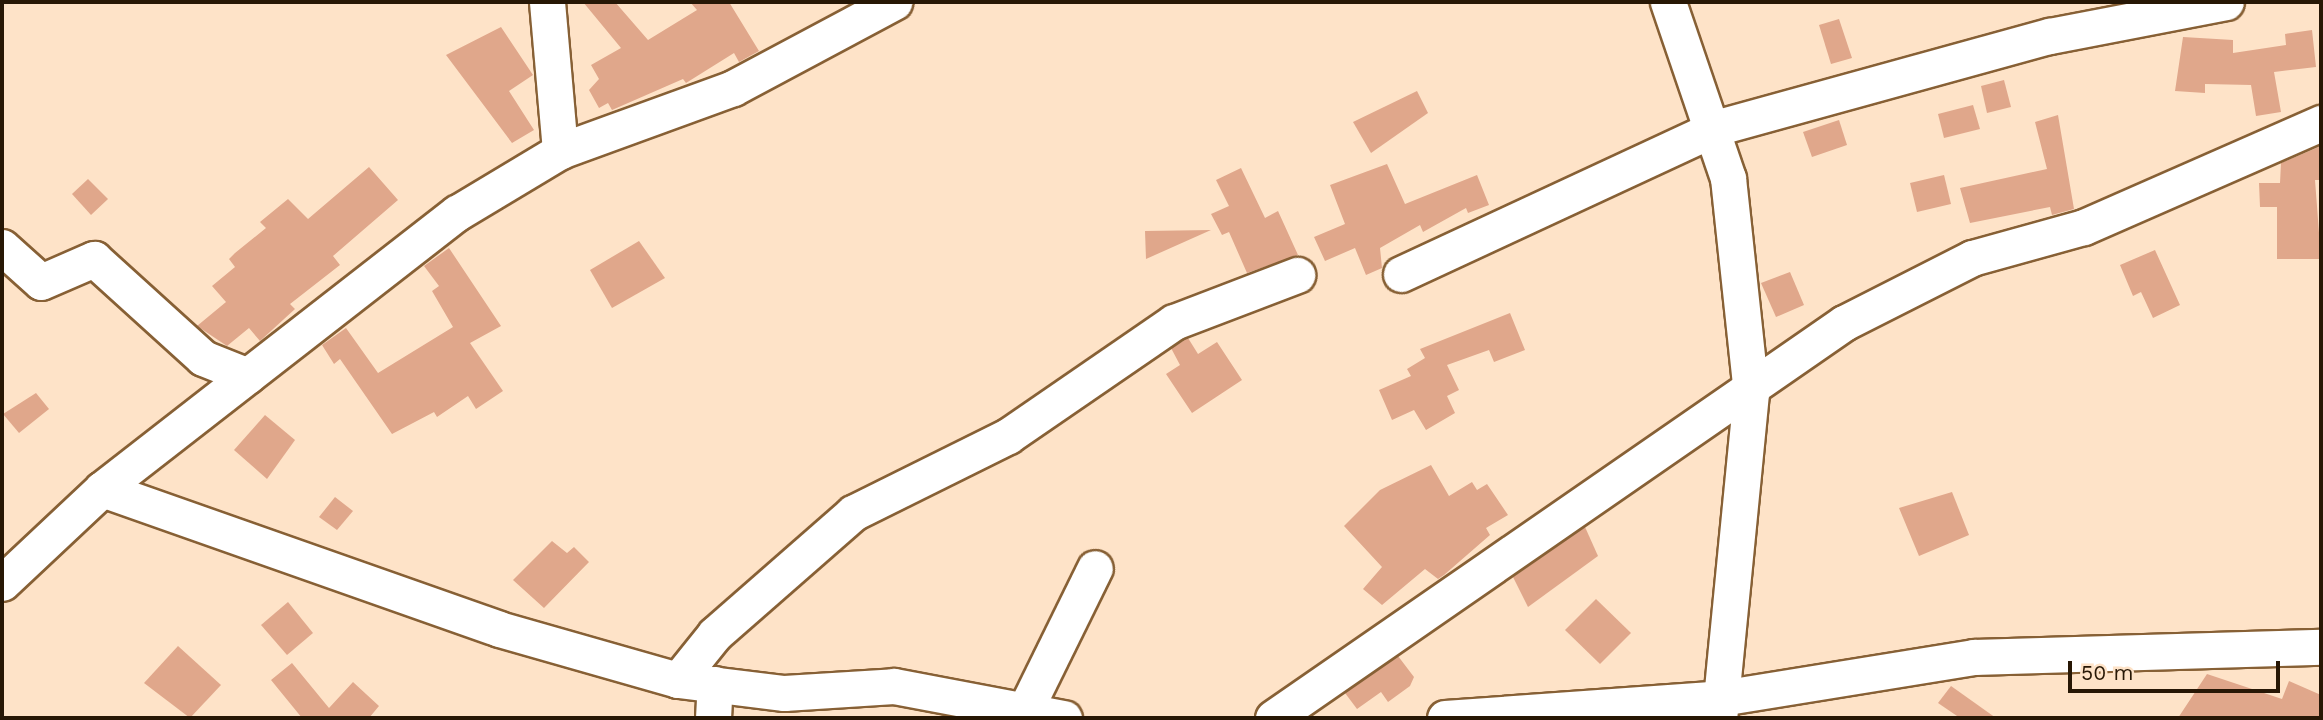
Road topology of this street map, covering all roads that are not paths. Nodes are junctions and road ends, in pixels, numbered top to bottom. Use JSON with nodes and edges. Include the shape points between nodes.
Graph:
{"nodes":[{"id":1,"x":547,"y":2,"type":"edge"},
{"id":2,"x":894,"y":2,"type":"edge"},
{"id":3,"x":1668,"y":2,"type":"edge"},
{"id":4,"x":2226,"y":2,"type":"edge"},
{"id":5,"x":2321,"y":123,"type":"edge"},
{"id":6,"x":1715,"y":128,"type":"junction"},
{"id":7,"x":560,"y":151,"type":"junction"},
{"id":8,"x":2,"y":247,"type":"edge"},
{"id":9,"x":1401,"y":274,"type":"dead end"},
{"id":10,"x":1297,"y":275,"type":"dead end"},
{"id":11,"x":248,"y":376,"type":"junction"},
{"id":12,"x":1751,"y":393,"type":"junction"},
{"id":13,"x":102,"y":489,"type":"junction"},
{"id":14,"x":1095,"y":568,"type":"dead end"},
{"id":15,"x":2,"y":583,"type":"edge"},
{"id":16,"x":2321,"y":647,"type":"edge"},
{"id":17,"x":678,"y":680,"type":"junction"},
{"id":18,"x":714,"y":701,"type":"edge"},
{"id":19,"x":1720,"y":708,"type":"edge"},
{"id":20,"x":1025,"y":710,"type":"junction"},
{"id":21,"x":1065,"y":718,"type":"edge"},
{"id":22,"x":1273,"y":718,"type":"edge"},
{"id":23,"x":1445,"y":718,"type":"edge"}],
"edges":[{"from":1,"to":7,"type":"street"},
{"from":2,"to":7,"type":"street","via":[[733,88]]},
{"from":3,"to":6,"type":"street"},
{"from":4,"to":6,"type":"street","via":[[2050,36]]},
{"from":5,"to":12,"type":"street","via":[[2084,227],[1972,258],[1843,323]]},
{"from":6,"to":9,"type":"street"},
{"from":6,"to":12,"type":"street","via":[[1728,178]]},
{"from":7,"to":11,"type":"street","via":[[363,281]]},
{"from":8,"to":11,"type":"street","via":[[41,282],[94,259],[203,358]]},
{"from":10,"to":17,"type":"street","via":[[1174,322],[1008,436],[853,513],[715,634]]},
{"from":11,"to":13,"type":"street"},
{"from":12,"to":19,"type":"street"},
{"from":12,"to":22,"type":"street","via":[[1545,524]]},
{"from":13,"to":15,"type":"street"},
{"from":13,"to":17,"type":"street","via":[[499,629]]},
{"from":14,"to":20,"type":"street"},
{"from":16,"to":19,"type":"street","via":[[1974,657]]},
{"from":17,"to":18,"type":"street"},
{"from":18,"to":20,"type":"street","via":[[894,686]]},
{"from":19,"to":23,"type":"street"},
{"from":20,"to":21,"type":"street"}]}
